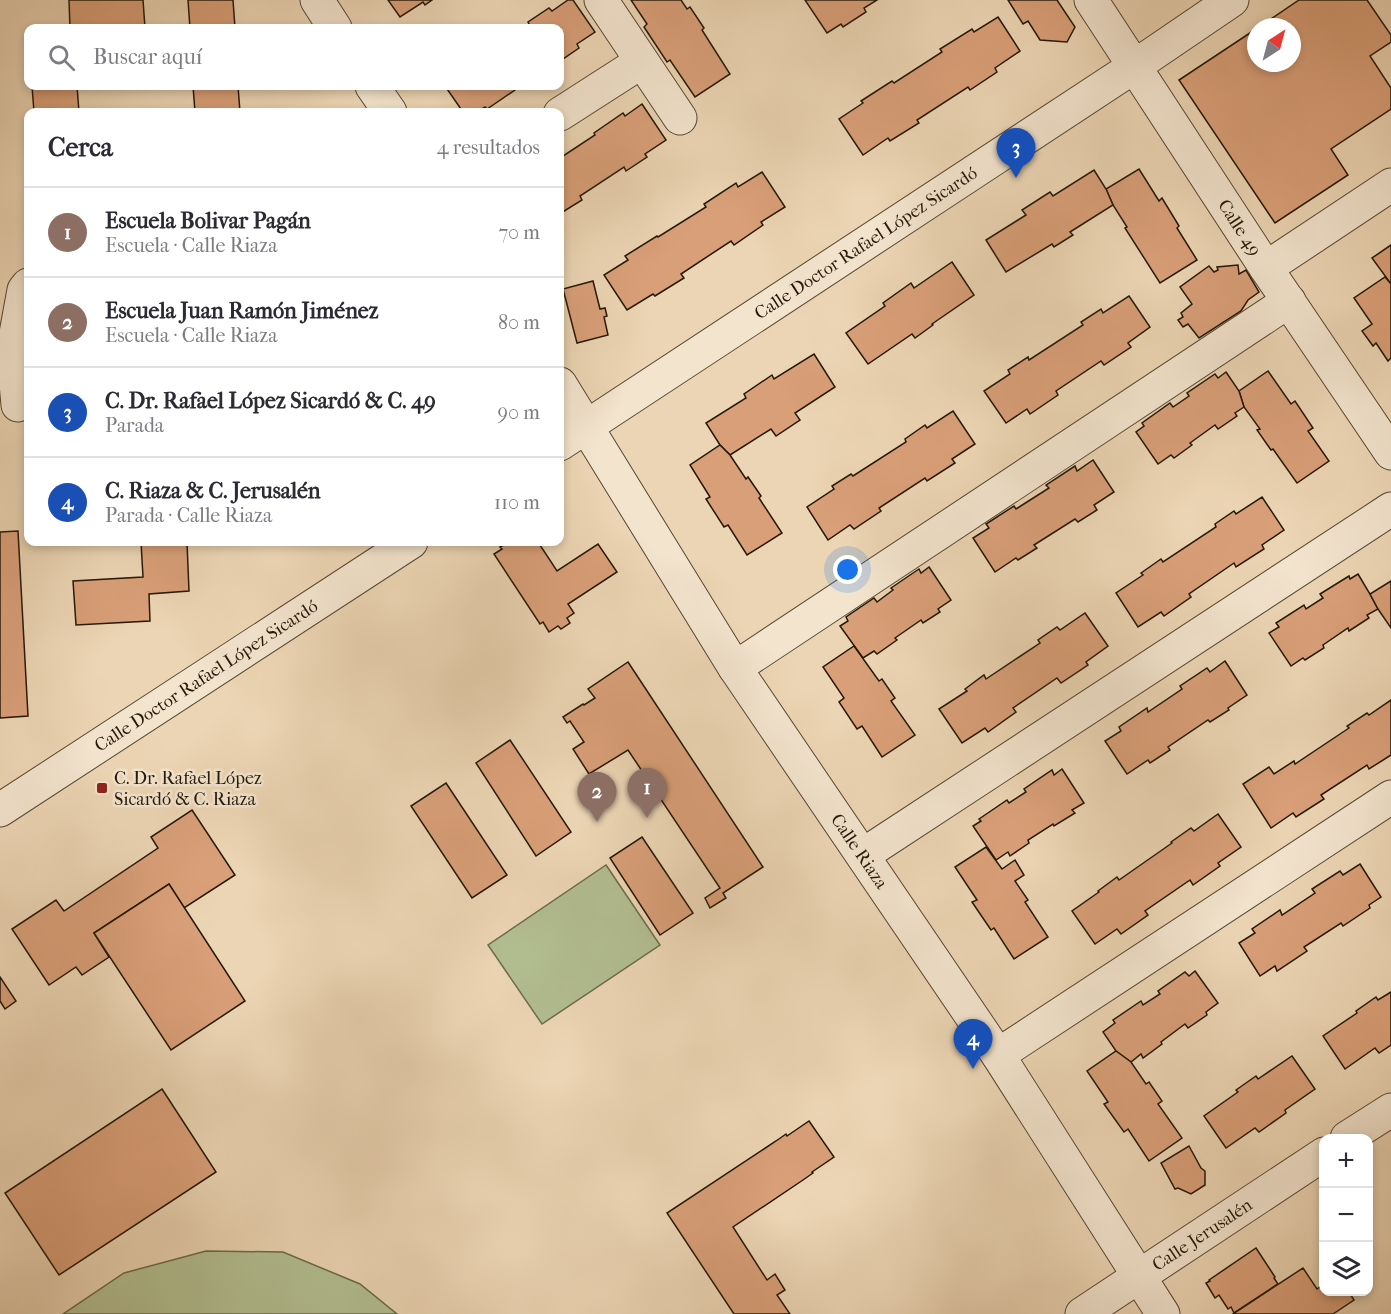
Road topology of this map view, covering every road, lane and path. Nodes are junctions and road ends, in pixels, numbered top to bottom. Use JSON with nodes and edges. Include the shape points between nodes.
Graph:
{"nodes":[{"id":1,"x":317,"y":0,"type":"edge"},
{"id":2,"x":601,"y":0,"type":"edge"},
{"id":3,"x":1091,"y":0,"type":"edge"},
{"id":4,"x":1233,"y":0,"type":"edge"},
{"id":5,"x":332,"y":24,"type":"edge"},
{"id":6,"x":641,"y":62,"type":"junction"},
{"id":7,"x":1135,"y":66,"type":"junction"},
{"id":8,"x":375,"y":90,"type":"edge"},
{"id":9,"x":387,"y":108,"type":"edge"},
{"id":10,"x":564,"y":111,"type":"edge"},
{"id":11,"x":680,"y":118,"type":"dead end"},
{"id":12,"x":1391,"y":184,"type":"edge"},
{"id":13,"x":1266,"y":268,"type":"junction"},
{"id":14,"x":24,"y":290,"type":"edge"},
{"id":15,"x":1289,"y":301,"type":"junction"},
{"id":16,"x":564,"y":400,"type":"edge"},
{"id":17,"x":16,"y":409,"type":"edge"},
{"id":18,"x":573,"y":436,"type":"edge"},
{"id":19,"x":1391,"y":453,"type":"edge"},
{"id":20,"x":1391,"y":510,"type":"edge"},
{"id":21,"x":405,"y":546,"type":"edge"},
{"id":22,"x":735,"y":668,"type":"junction"},
{"id":23,"x":1391,"y":797,"type":"edge"},
{"id":24,"x":0,"y":810,"type":"edge"},
{"id":25,"x":863,"y":855,"type":"junction"},
{"id":26,"x":998,"y":1055,"type":"junction"},
{"id":27,"x":1391,"y":1110,"type":"edge"},
{"id":28,"x":1353,"y":1134,"type":"edge"},
{"id":29,"x":1319,"y":1157,"type":"edge"},
{"id":30,"x":1138,"y":1277,"type":"junction"},
{"id":31,"x":1082,"y":1314,"type":"edge"},
{"id":32,"x":1163,"y":1314,"type":"edge"}],
"edges":[{"from":1,"to":5,"type":"street"},
{"from":2,"to":6,"type":"street"},
{"from":3,"to":7,"type":"street","name":"Calle 49"},
{"from":4,"to":7,"type":"street","name":"Calle Doctor Rafael López Sicardó"},
{"from":6,"to":10,"type":"street"},
{"from":6,"to":11,"type":"street"},
{"from":7,"to":13,"type":"street","name":"Calle 49"},
{"from":7,"to":18,"type":"street","name":"Calle Doctor Rafael López Sicardó"},
{"from":8,"to":9,"type":"street"},
{"from":12,"to":13,"type":"street"},
{"from":13,"to":15,"type":"street","name":"Calle 49"},
{"from":14,"to":17,"type":"street","via":[[13,350]]},
{"from":15,"to":19,"type":"street","name":"Calle 49"},
{"from":15,"to":22,"type":"street"},
{"from":16,"to":18,"type":"street","name":"Calle Riaza"},
{"from":18,"to":22,"type":"street","name":"Calle Riaza"},
{"from":20,"to":25,"type":"street"},
{"from":21,"to":24,"type":"street","name":"Calle Doctor Rafael López Sicardó"},
{"from":22,"to":25,"type":"street","name":"Calle Riaza"},
{"from":23,"to":26,"type":"street"},
{"from":25,"to":26,"type":"street","name":"Calle Riaza"},
{"from":26,"to":30,"type":"street","name":"Calle Riaza"},
{"from":27,"to":28,"type":"street"},
{"from":29,"to":30,"type":"street","name":"Calle Jerusalén"},
{"from":30,"to":31,"type":"street","name":"Calle Jerusalén"},
{"from":30,"to":32,"type":"street","name":"Calle Riaza"}]}
